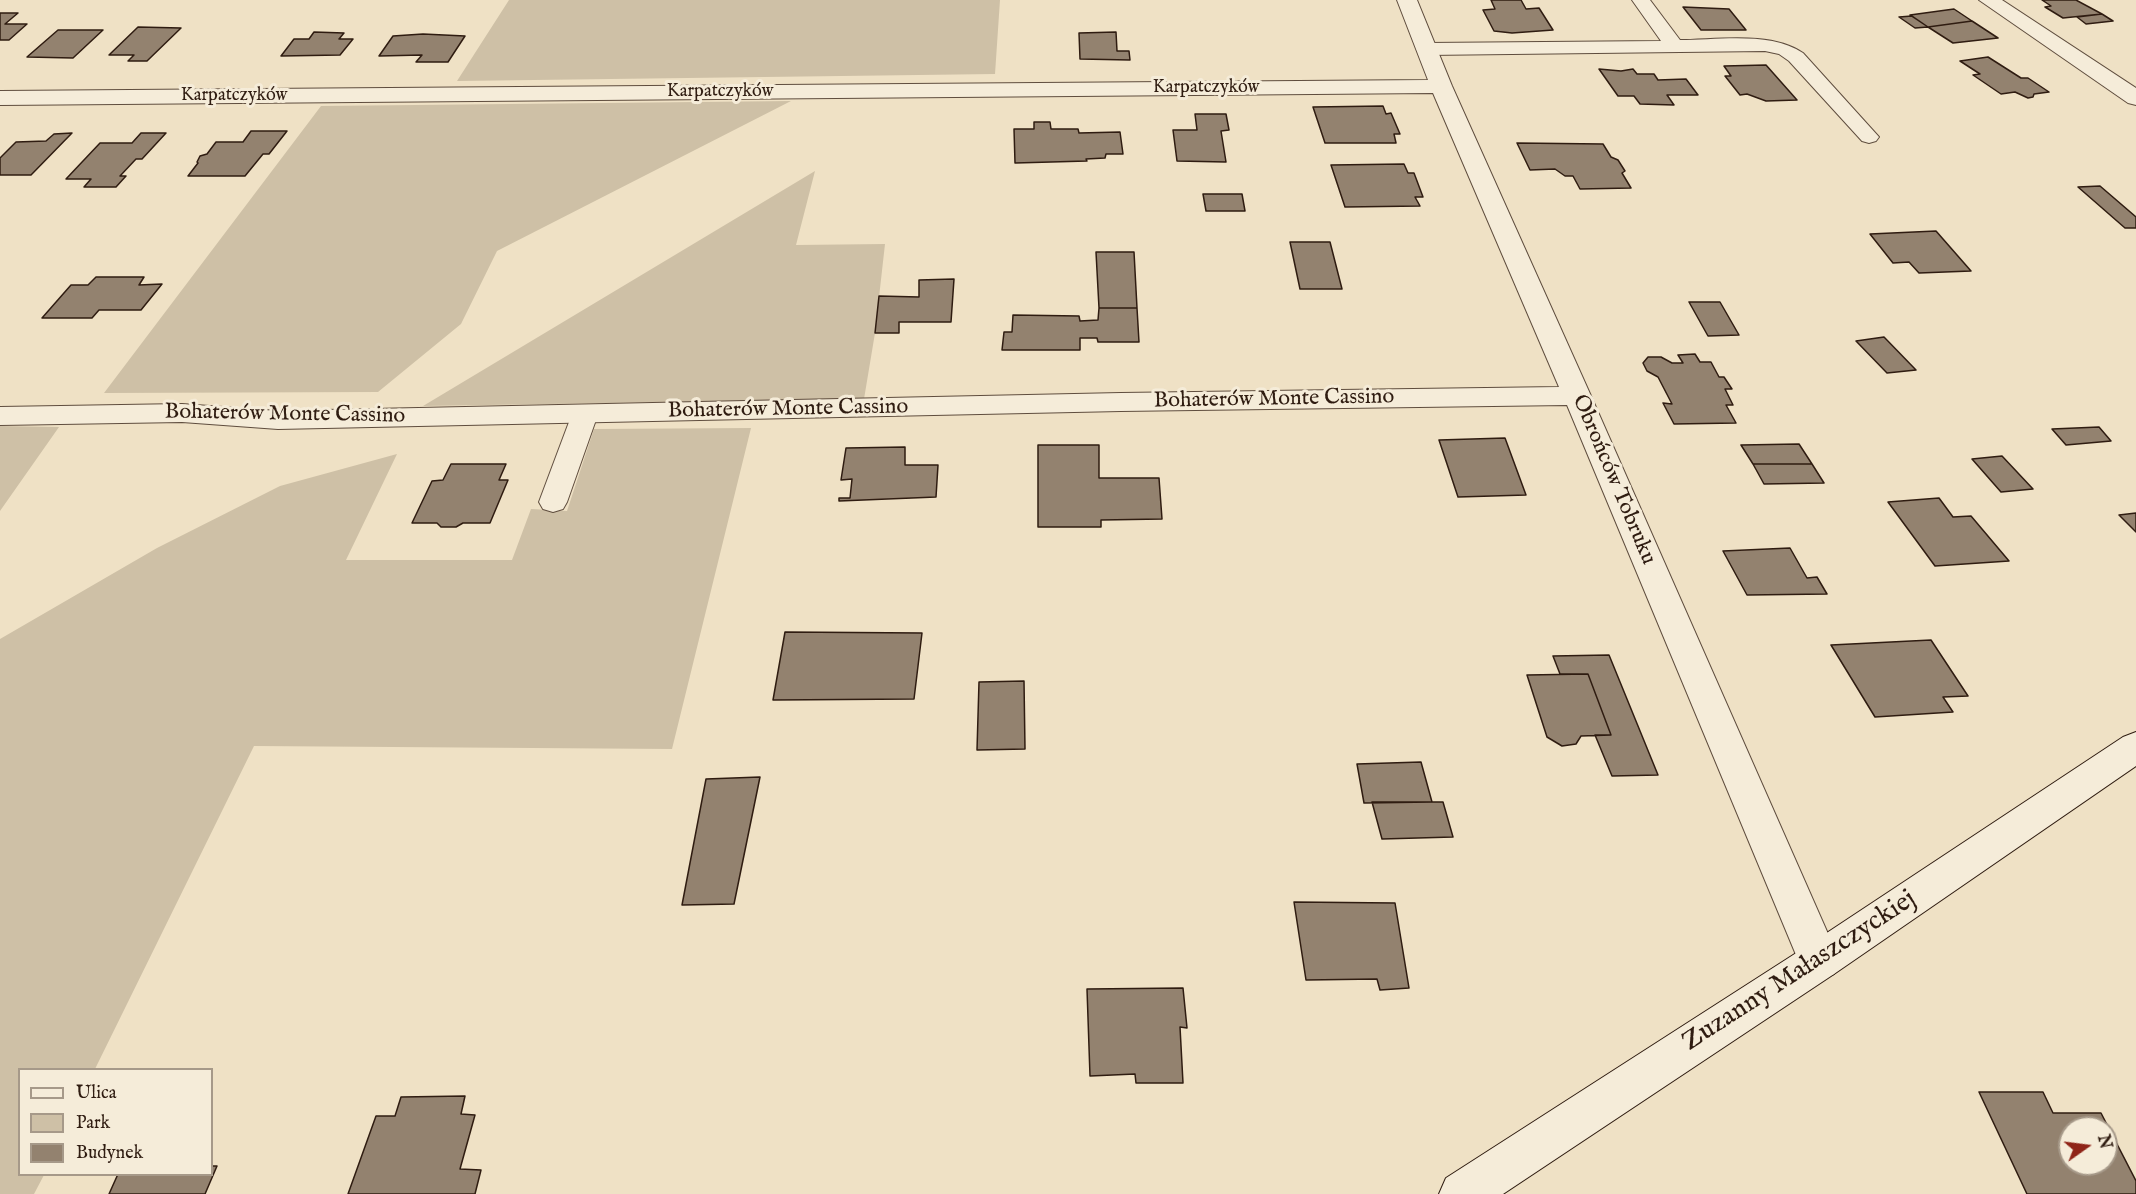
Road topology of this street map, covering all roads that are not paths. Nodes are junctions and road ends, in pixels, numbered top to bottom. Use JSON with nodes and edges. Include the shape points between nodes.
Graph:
{"nodes":[{"id":1,"x":1407,"y":0,"type":"edge"},
{"id":2,"x":1641,"y":0,"type":"edge"},
{"id":3,"x":1989,"y":0,"type":"edge"},
{"id":4,"x":1675,"y":47,"type":"junction"},
{"id":5,"x":1427,"y":49,"type":"junction"},
{"id":6,"x":1441,"y":86,"type":"junction"},
{"id":7,"x":0,"y":98,"type":"edge"},
{"id":8,"x":2136,"y":98,"type":"edge"},
{"id":9,"x":1869,"y":137,"type":"dead end"},
{"id":10,"x":1577,"y":396,"type":"junction"},
{"id":11,"x":585,"y":414,"type":"junction"},
{"id":12,"x":0,"y":416,"type":"edge"},
{"id":13,"x":553,"y":502,"type":"dead end"},
{"id":14,"x":2136,"y":747,"type":"edge"},
{"id":15,"x":1819,"y":961,"type":"junction"},
{"id":16,"x":1462,"y":1194,"type":"edge"}],
"edges":[{"from":1,"to":5,"type":"street","name":"Obrońców Tobruku"},
{"from":2,"to":4,"type":"lane"},
{"from":3,"to":8,"type":"street"},
{"from":4,"to":5,"type":"lane"},
{"from":4,"to":9,"type":"lane","via":[[1765,45],[1786,50]]},
{"from":5,"to":6,"type":"street","name":"Obrońców Tobruku"},
{"from":6,"to":7,"type":"street","name":"Karpatczyków"},
{"from":6,"to":10,"type":"street","name":"Obrońców Tobruku"},
{"from":10,"to":11,"type":"street","name":"Bohaterów Monte Cassino"},
{"from":10,"to":15,"type":"street","name":"Obrońców Tobruku"},
{"from":11,"to":12,"type":"street","name":"Bohaterów Monte Cassino","via":[[278,420],[182,413]]},
{"from":11,"to":13,"type":"lane"},
{"from":14,"to":15,"type":"street","name":"Zuzanny Małaszczyckiej"},
{"from":15,"to":16,"type":"street","name":"Zuzanny Małaszczyckiej"}]}
